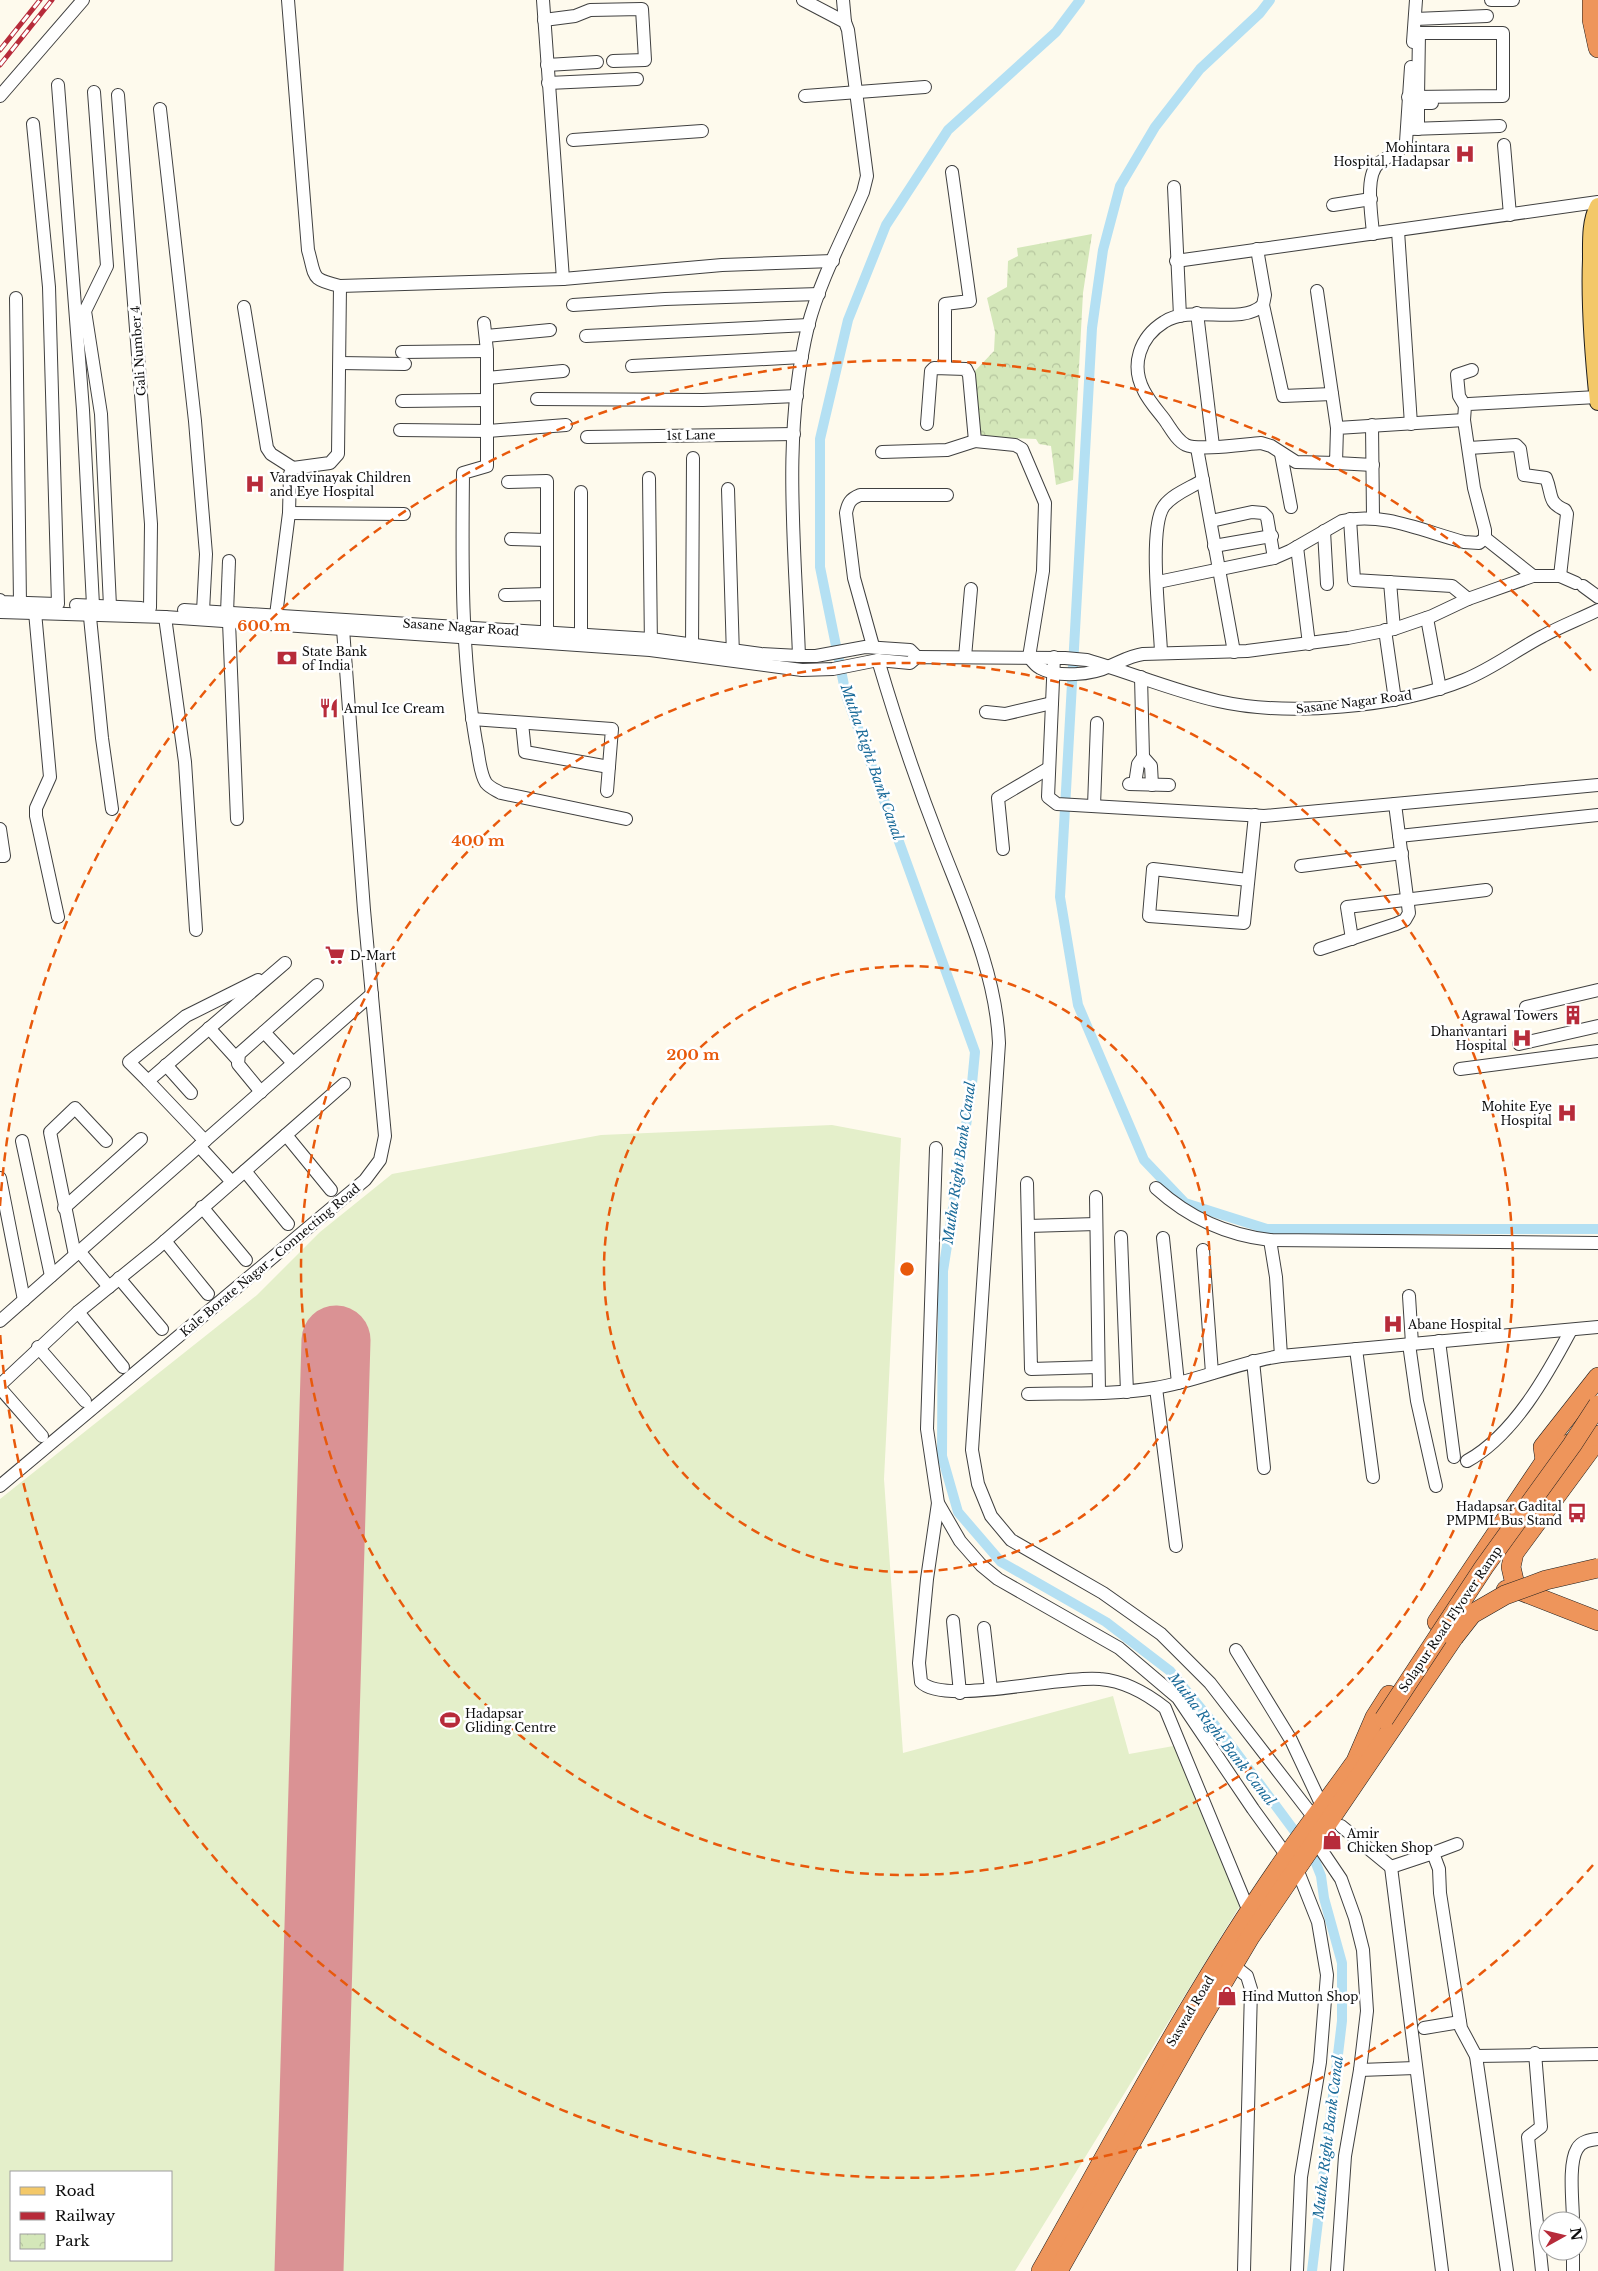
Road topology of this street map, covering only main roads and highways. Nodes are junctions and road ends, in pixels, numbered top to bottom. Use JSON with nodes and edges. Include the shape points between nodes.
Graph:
{"nodes":[{"id":1,"x":1592,"y":0,"type":"edge"},
{"id":2,"x":1598,"y":48,"type":"edge"},
{"id":3,"x":1598,"y":206,"type":"edge"},
{"id":4,"x":1598,"y":396,"type":"edge"},
{"id":5,"x":1598,"y":402,"type":"edge"},
{"id":6,"x":1598,"y":1377,"type":"edge"},
{"id":7,"x":1598,"y":1405,"type":"edge"},
{"id":8,"x":1598,"y":1437,"type":"edge"},
{"id":9,"x":1545,"y":1462,"type":"junction"},
{"id":10,"x":1598,"y":1568,"type":"edge"},
{"id":11,"x":1516,"y":1589,"type":"junction"},
{"id":12,"x":1598,"y":1621,"type":"edge"},
{"id":13,"x":1356,"y":1761,"type":"junction"},
{"id":14,"x":1320,"y":1829,"type":"junction"},
{"id":15,"x":1293,"y":1860,"type":"junction"},
{"id":16,"x":1041,"y":2271,"type":"edge"},
{"id":17,"x":1058,"y":2271,"type":"edge"}],
"edges":[{"from":1,"to":2,"type":"highway"},
{"from":3,"to":4,"type":"main road","via":[[1592,217],[1590,283]]},
{"from":4,"to":5,"type":"main road"},
{"from":6,"to":9,"type":"highway","via":[[1542,1447]]},
{"from":7,"to":13,"type":"highway","name":"Solapur Road Flyover Ramp","bridge":true,"via":[[1484,1567]]},
{"from":8,"to":9,"type":"highway","via":[[1581,1438],[1560,1446]]},
{"from":8,"to":11,"type":"highway","via":[[1514,1553],[1511,1567]]},
{"from":9,"to":13,"type":"highway","via":[[1375,1717]]},
{"from":10,"to":14,"type":"highway","bridge":true,"via":[[1546,1580],[1505,1595],[1472,1614]]},
{"from":11,"to":12,"type":"highway"},
{"from":11,"to":14,"type":"highway","via":[[1503,1591],[1487,1601],[1478,1612],[1400,1731]]},
{"from":13,"to":14,"type":"highway","name":"Saswad Road"},
{"from":14,"to":15,"type":"highway","name":"Saswad Road"},
{"from":15,"to":16,"type":"highway","name":"Saswad Road","via":[[1250,1914],[1149,2079]]},
{"from":15,"to":17,"type":"highway","name":"Saswad Road"}]}
